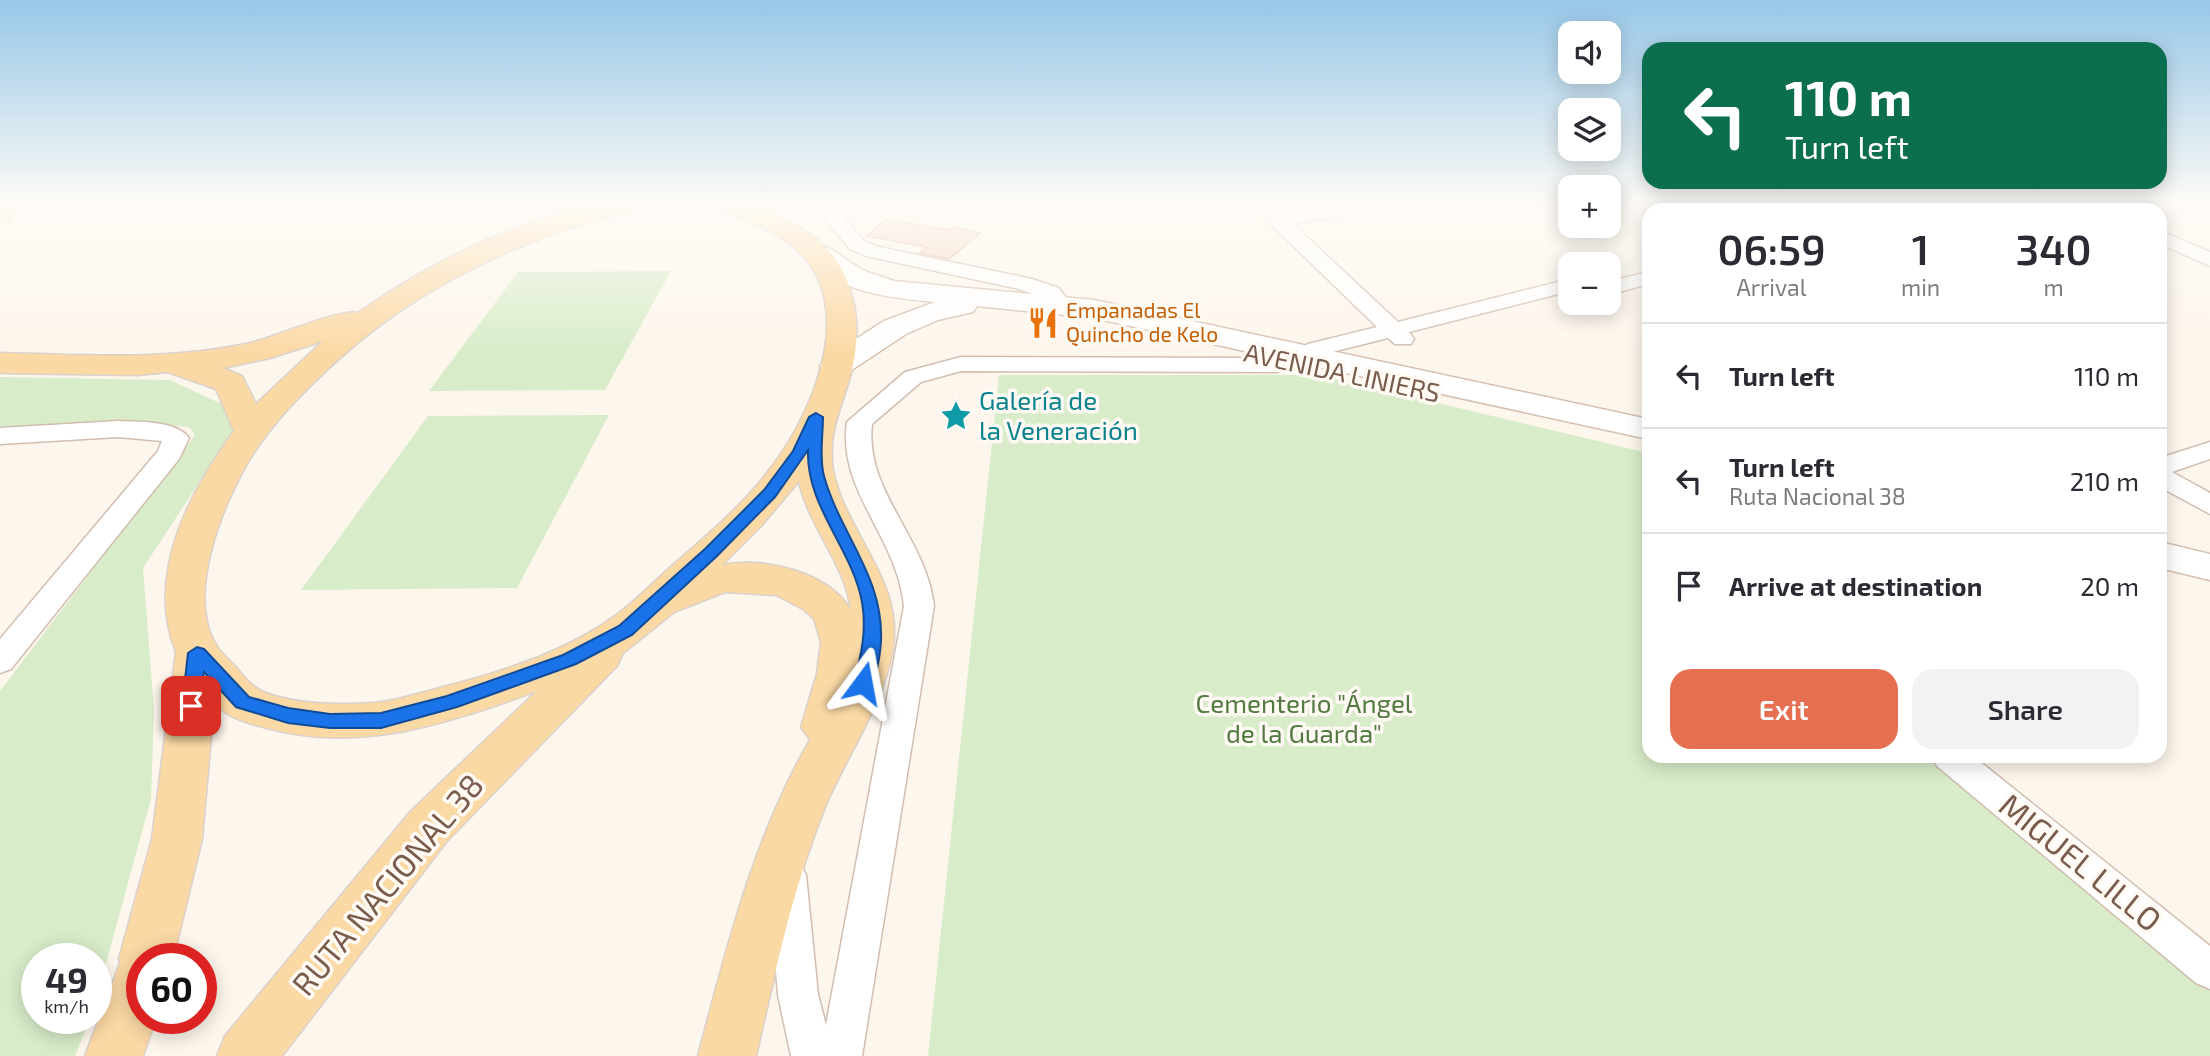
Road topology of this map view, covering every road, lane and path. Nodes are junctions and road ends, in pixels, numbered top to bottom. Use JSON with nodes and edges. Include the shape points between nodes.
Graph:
{"nodes":[{"id":1,"x":478,"y":254,"type":"edge"},
{"id":2,"x":816,"y":254,"type":"edge"},
{"id":3,"x":823,"y":254,"type":"edge"},
{"id":4,"x":884,"y":254,"type":"edge"},
{"id":5,"x":1315,"y":254,"type":"edge"},
{"id":6,"x":1642,"y":266,"type":"edge"},
{"id":7,"x":1621,"y":272,"type":"edge"},
{"id":8,"x":1642,"y":280,"type":"edge"},
{"id":9,"x":1621,"y":285,"type":"edge"},
{"id":10,"x":1558,"y":289,"type":"edge"},
{"id":11,"x":1558,"y":301,"type":"edge"},
{"id":12,"x":994,"y":302,"type":"junction"},
{"id":13,"x":1059,"y":304,"type":"junction"},
{"id":14,"x":384,"y":310,"type":"junction"},
{"id":15,"x":1400,"y":335,"type":"junction"},
{"id":16,"x":1314,"y":362,"type":"junction"},
{"id":17,"x":0,"y":363,"type":"edge"},
{"id":18,"x":137,"y":365,"type":"junction"},
{"id":19,"x":836,"y":366,"type":"junction"},
{"id":20,"x":816,"y":417,"type":"junction"},
{"id":21,"x":1642,"y":428,"type":"edge"},
{"id":22,"x":251,"y":432,"type":"junction"},
{"id":23,"x":0,"y":436,"type":"edge"},
{"id":24,"x":1642,"y":440,"type":"edge"},
{"id":25,"x":2210,"y":450,"type":"edge"},
{"id":26,"x":2167,"y":465,"type":"edge"},
{"id":27,"x":2167,"y":480,"type":"edge"},
{"id":28,"x":2210,"y":505,"type":"edge"},
{"id":29,"x":2167,"y":542,"type":"edge"},
{"id":30,"x":2210,"y":551,"type":"edge"},
{"id":31,"x":2167,"y":557,"type":"edge"},
{"id":32,"x":2210,"y":567,"type":"edge"},
{"id":33,"x":639,"y":619,"type":"junction"},
{"id":34,"x":197,"y":653,"type":"junction"},
{"id":35,"x":0,"y":661,"type":"edge"},
{"id":36,"x":1958,"y":763,"type":"edge"},
{"id":37,"x":811,"y":783,"type":"junction"},
{"id":38,"x":785,"y":848,"type":"junction"},
{"id":39,"x":150,"y":943,"type":"edge"},
{"id":40,"x":2210,"y":971,"type":"edge"},
{"id":41,"x":126,"y":1022,"type":"edge"},
{"id":42,"x":114,"y":1056,"type":"edge"},
{"id":43,"x":246,"y":1056,"type":"edge"},
{"id":44,"x":727,"y":1056,"type":"edge"},
{"id":45,"x":812,"y":1056,"type":"edge"},
{"id":46,"x":841,"y":1056,"type":"edge"}],
"edges":[{"from":1,"to":14,"type":"main road"},
{"from":2,"to":19,"type":"main road","name":"RUTA NACIONAL 38","via":[[834,280],[843,323]]},
{"from":3,"to":12,"type":"main road","via":[[852,276],[890,289]]},
{"from":4,"to":13,"type":"street","via":[[1024,284],[1051,293]]},
{"from":5,"to":15,"type":"street"},
{"from":6,"to":7,"type":"street"},
{"from":8,"to":9,"type":"street"},
{"from":10,"to":15,"type":"street"},
{"from":11,"to":15,"type":"street"},
{"from":12,"to":13,"type":"main road","name":"AVENIDA LINIERS"},
{"from":12,"to":16,"type":"main road","name":"AVENIDA LINIERS"},
{"from":12,"to":19,"type":"main road","via":[[924,314],[884,333]]},
{"from":13,"to":16,"type":"main road","name":"AVENIDA LINIERS"},
{"from":14,"to":18,"type":"main road","via":[[260,351]]},
{"from":14,"to":22,"type":"main road","via":[[335,346]]},
{"from":15,"to":16,"type":"street"},
{"from":15,"to":16,"type":"street"},
{"from":16,"to":21,"type":"main road","name":"AVENIDA LINIERS"},
{"from":16,"to":24,"type":"main road","name":"AVENIDA LINIERS"},
{"from":16,"to":46,"type":"street","via":[[961,364],[913,377],[860,422],[857,453],[863,474],[902,544],[915,575],[919,606]]},
{"from":17,"to":18,"type":"main road"},
{"from":18,"to":22,"type":"main road","via":[[193,369],[230,383]]},
{"from":19,"to":20,"type":"main road","name":"RUTA NACIONAL 38"},
{"from":20,"to":33,"type":"main road","name":"RUTA NACIONAL 38","via":[[800,452],[769,493]]},
{"from":20,"to":37,"type":"main road","via":[[815,472],[822,496],[860,570],[873,622],[863,683]]},
{"from":22,"to":34,"type":"main road","via":[[210,500],[194,547],[186,599],[187,625]]},
{"from":23,"to":35,"type":"street","via":[[135,429],[165,431],[176,438],[170,453]]},
{"from":25,"to":26,"type":"street"},
{"from":27,"to":28,"type":"street"},
{"from":29,"to":30,"type":"main road"},
{"from":31,"to":32,"type":"main road"},
{"from":33,"to":34,"type":"main road","via":[[570,660],[522,679],[381,720],[288,716],[243,702]]},
{"from":33,"to":37,"type":"main road","via":[[697,586],[731,577],[794,586],[820,598],[836,615],[842,643]]},
{"from":33,"to":43,"type":"main road","name":"RUTA NACIONAL 38","via":[[429,826]]},
{"from":34,"to":39,"type":"main road","via":[[177,839]]},
{"from":36,"to":40,"type":"street","name":"MIGUEL LILLO"},
{"from":37,"to":38,"type":"main road"},
{"from":38,"to":44,"type":"main road"},
{"from":38,"to":45,"type":"street","via":[[798,995]]},
{"from":41,"to":42,"type":"main road"}]}
